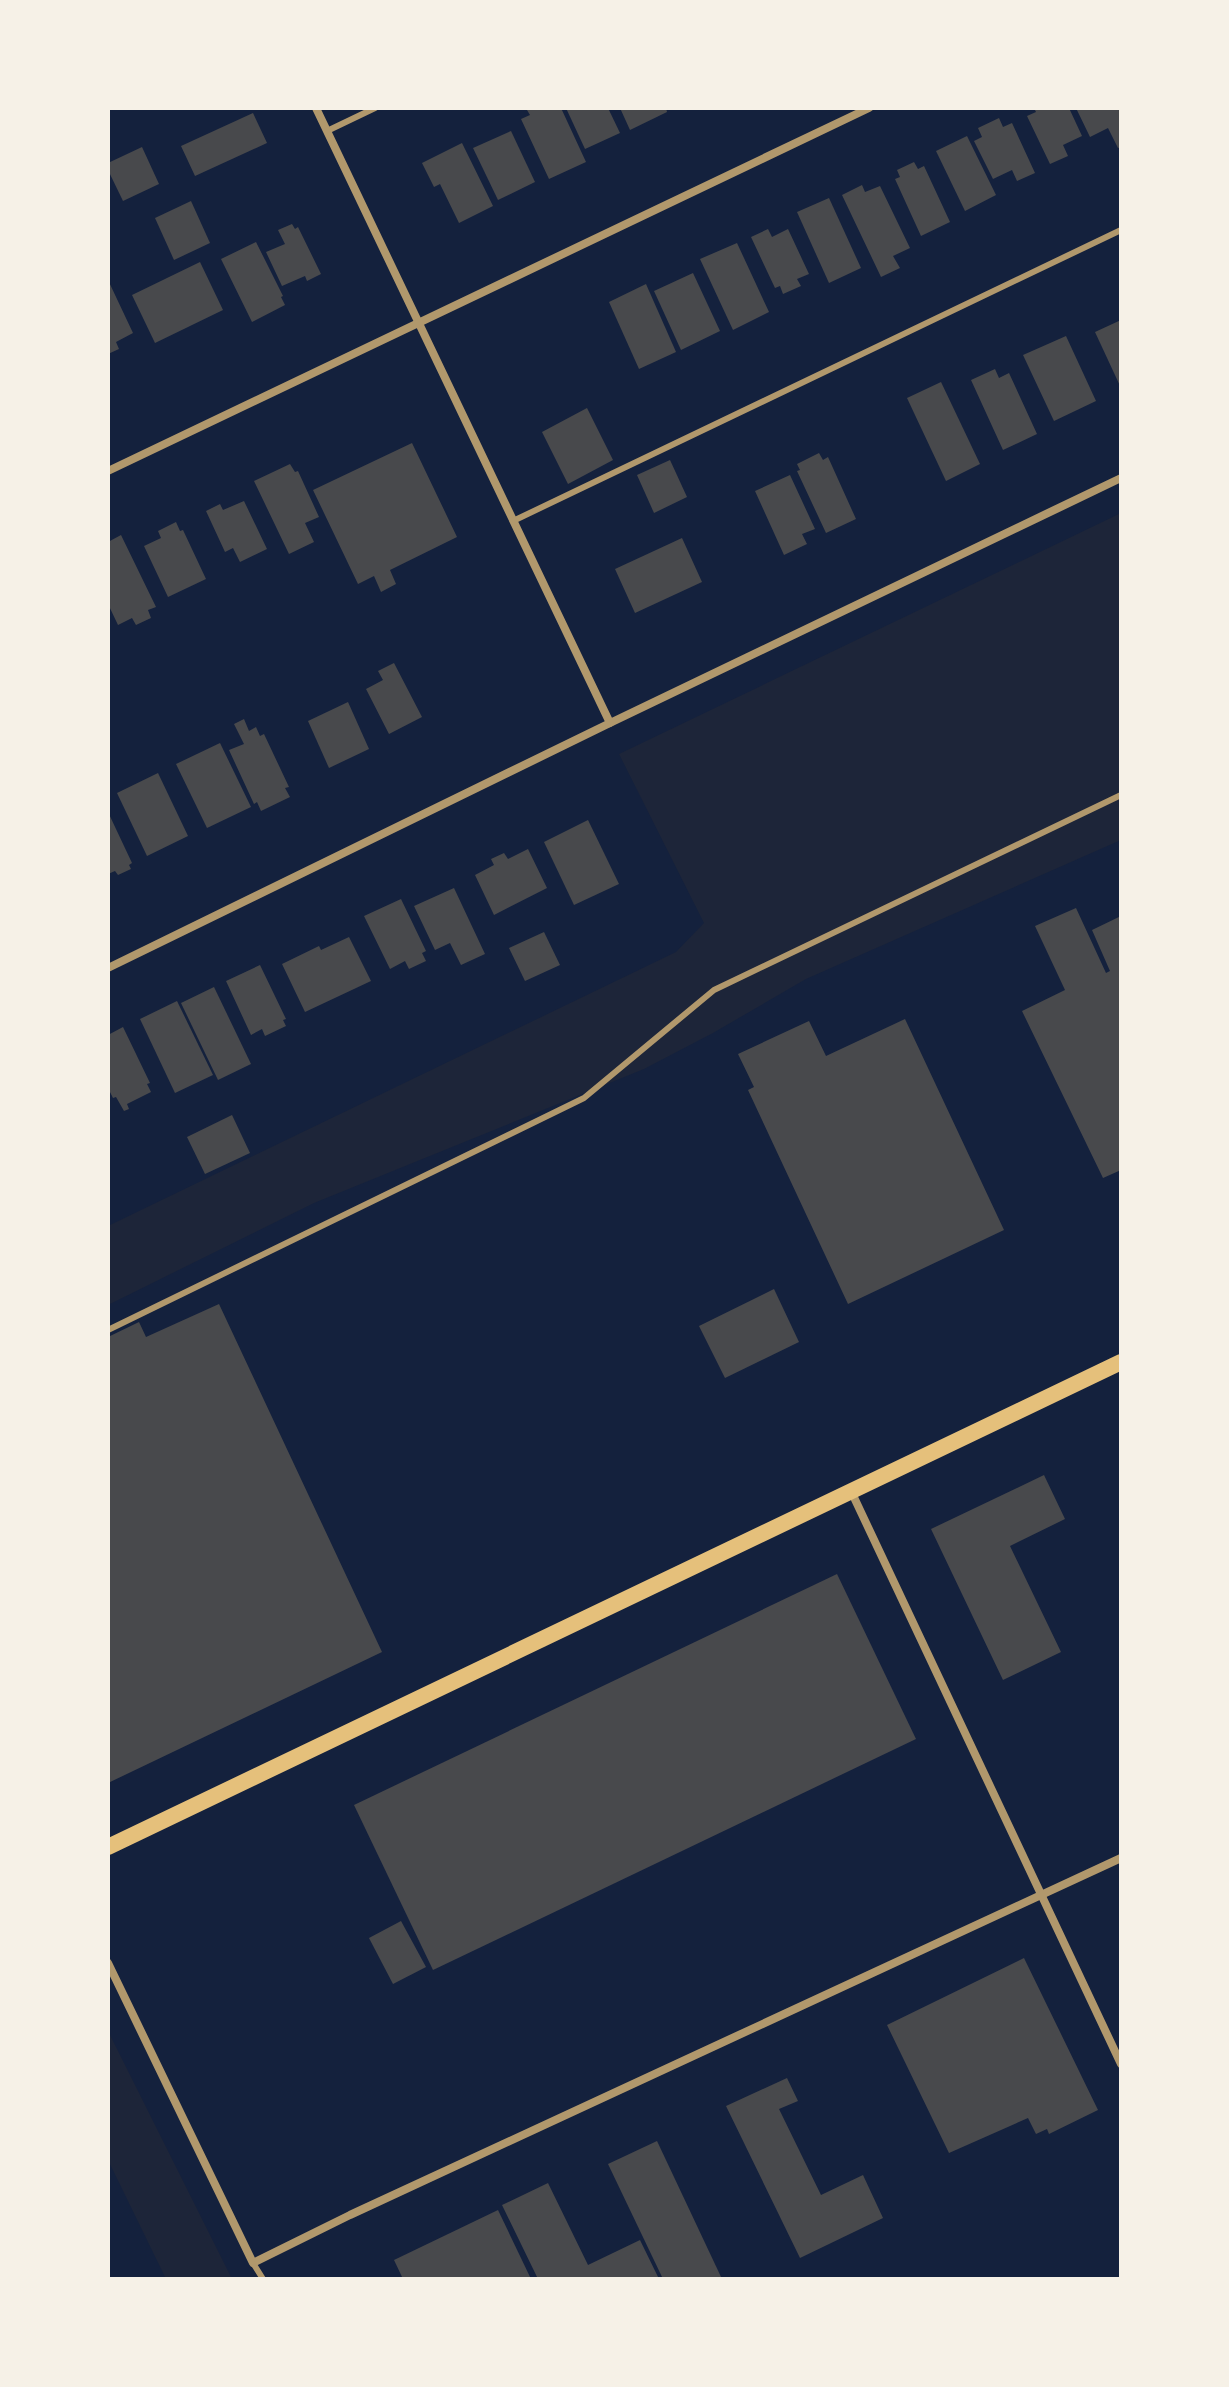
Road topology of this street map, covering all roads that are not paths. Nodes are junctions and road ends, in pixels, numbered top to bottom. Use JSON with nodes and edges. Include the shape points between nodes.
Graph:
{"nodes":[{"id":1,"x":316,"y":108,"type":"edge"},
{"id":2,"x":375,"y":108,"type":"edge"},
{"id":3,"x":869,"y":108,"type":"edge"},
{"id":4,"x":327,"y":131,"type":"junction"},
{"id":5,"x":1121,"y":230,"type":"edge"},
{"id":6,"x":419,"y":322,"type":"junction"},
{"id":7,"x":108,"y":471,"type":"edge"},
{"id":8,"x":1121,"y":478,"type":"edge"},
{"id":9,"x":513,"y":521,"type":"junction"},
{"id":10,"x":610,"y":723,"type":"junction"},
{"id":11,"x":1121,"y":795,"type":"edge"},
{"id":12,"x":108,"y":968,"type":"edge"},
{"id":13,"x":108,"y":1330,"type":"edge"},
{"id":14,"x":1121,"y":1362,"type":"edge"},
{"id":15,"x":851,"y":1491,"type":"junction"},
{"id":16,"x":108,"y":1847,"type":"edge"},
{"id":17,"x":1121,"y":1858,"type":"edge"},
{"id":18,"x":1042,"y":1895,"type":"junction"},
{"id":19,"x":108,"y":1963,"type":"edge"},
{"id":20,"x":1121,"y":2064,"type":"edge"},
{"id":21,"x":253,"y":2263,"type":"junction"},
{"id":22,"x":263,"y":2279,"type":"edge"}],
"edges":[{"from":1,"to":4,"type":"street"},
{"from":2,"to":4,"type":"lane"},
{"from":3,"to":6,"type":"street"},
{"from":4,"to":6,"type":"street"},
{"from":5,"to":9,"type":"lane"},
{"from":6,"to":7,"type":"street"},
{"from":6,"to":9,"type":"street"},
{"from":8,"to":10,"type":"street"},
{"from":9,"to":10,"type":"street"},
{"from":10,"to":12,"type":"street"},
{"from":11,"to":13,"type":"lane","via":[[714,990],[584,1098]]},
{"from":14,"to":15,"type":"main road"},
{"from":15,"to":16,"type":"main road"},
{"from":15,"to":18,"type":"street"},
{"from":17,"to":18,"type":"street"},
{"from":18,"to":20,"type":"street"},
{"from":18,"to":21,"type":"street"},
{"from":19,"to":21,"type":"street"},
{"from":21,"to":22,"type":"lane"}]}
